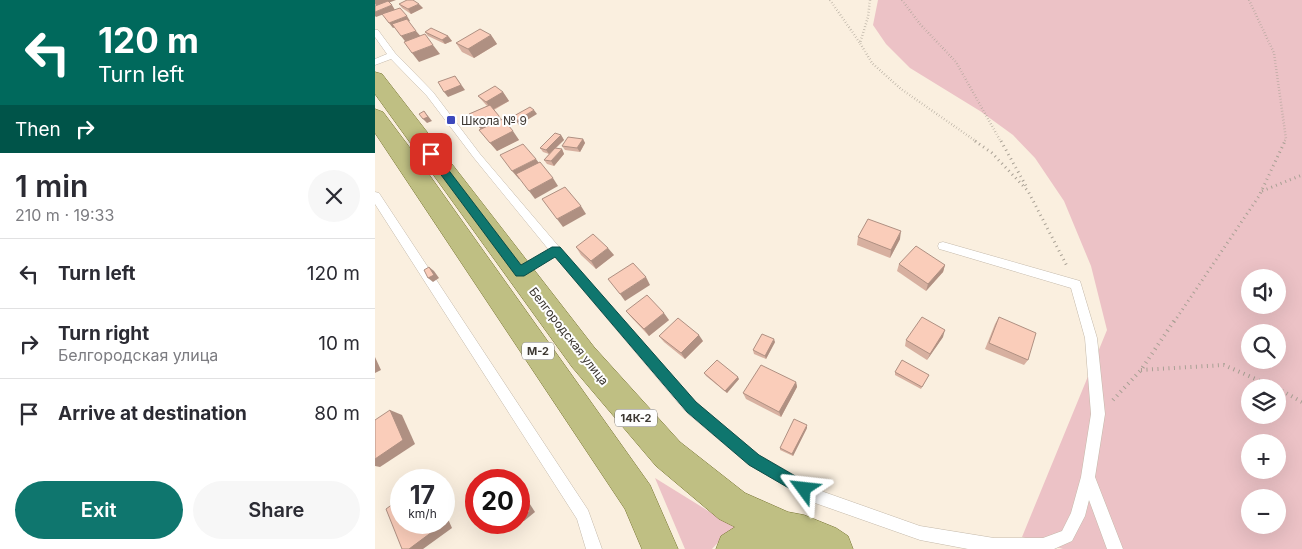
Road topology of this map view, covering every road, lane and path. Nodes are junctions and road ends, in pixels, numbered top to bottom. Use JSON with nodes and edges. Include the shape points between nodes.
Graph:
{"nodes":[{"id":1,"x":830,"y":0,"type":"edge"},
{"id":2,"x":870,"y":0,"type":"edge"},
{"id":3,"x":902,"y":0,"type":"edge"},
{"id":4,"x":1249,"y":0,"type":"edge"},
{"id":5,"x":375,"y":32,"type":"edge"},
{"id":6,"x":860,"y":43,"type":"junction"},
{"id":7,"x":392,"y":55,"type":"junction"},
{"id":8,"x":375,"y":62,"type":"edge"},
{"id":9,"x":375,"y":80,"type":"edge"},
{"id":10,"x":375,"y":118,"type":"edge"},
{"id":11,"x":1302,"y":175,"type":"edge"},
{"id":12,"x":1028,"y":191,"type":"junction"},
{"id":13,"x":1261,"y":191,"type":"junction"},
{"id":14,"x":375,"y":196,"type":"edge"},
{"id":15,"x":943,"y":246,"type":"dead end"},
{"id":16,"x":556,"y":251,"type":"junction"},
{"id":17,"x":520,"y":272,"type":"junction"},
{"id":18,"x":1076,"y":284,"type":"junction"},
{"id":19,"x":1141,"y":370,"type":"junction"},
{"id":20,"x":1256,"y":379,"type":"edge"},
{"id":21,"x":1286,"y":393,"type":"edge"},
{"id":22,"x":1302,"y":402,"type":"edge"},
{"id":23,"x":1098,"y":414,"type":"junction"},
{"id":24,"x":1088,"y":478,"type":"junction"},
{"id":25,"x":783,"y":528,"type":"junction"},
{"id":26,"x":835,"y":547,"type":"edge"},
{"id":27,"x":594,"y":549,"type":"edge"},
{"id":28,"x":660,"y":549,"type":"edge"},
{"id":29,"x":733,"y":549,"type":"edge"},
{"id":30,"x":1115,"y":549,"type":"edge"}],
"edges":[{"from":1,"to":6,"type":"path"},
{"from":2,"to":6,"type":"path"},
{"from":3,"to":12,"type":"path","via":[[956,62]]},
{"from":4,"to":13,"type":"path","via":[[1274,53],[1286,139]]},
{"from":5,"to":7,"type":"lane"},
{"from":6,"to":12,"type":"path","via":[[872,63],[894,83],[991,153]]},
{"from":7,"to":8,"type":"lane"},
{"from":7,"to":16,"type":"lane","via":[[430,94]]},
{"from":9,"to":17,"type":"main road","name":"Белгородская улица"},
{"from":10,"to":28,"type":"main road","number":"М-2","via":[[638,497]]},
{"from":11,"to":13,"type":"path"},
{"from":12,"to":18,"type":"path"},
{"from":13,"to":19,"type":"path"},
{"from":14,"to":27,"type":"lane","via":[[583,515]]},
{"from":15,"to":18,"type":"lane"},
{"from":16,"to":17,"type":"lane"},
{"from":16,"to":24,"type":"lane","via":[[691,407],[754,460],[820,498],[920,532],[995,546],[1043,546],[1067,536],[1078,516]]},
{"from":17,"to":25,"type":"main road","name":"Белгородская улица","number":"14К-2","via":[[583,357],[668,454],[732,506]]},
{"from":18,"to":23,"type":"lane","via":[[1091,338]]},
{"from":19,"to":20,"type":"path","via":[[1224,365]]},
{"from":19,"to":23,"type":"path"},
{"from":21,"to":22,"type":"path"},
{"from":23,"to":24,"type":"lane"},
{"from":24,"to":30,"type":"lane"},
{"from":25,"to":26,"type":"main road","name":"Белгородская улица","via":[[804,532]]},
{"from":25,"to":29,"type":"main road","via":[[763,532]]}]}
